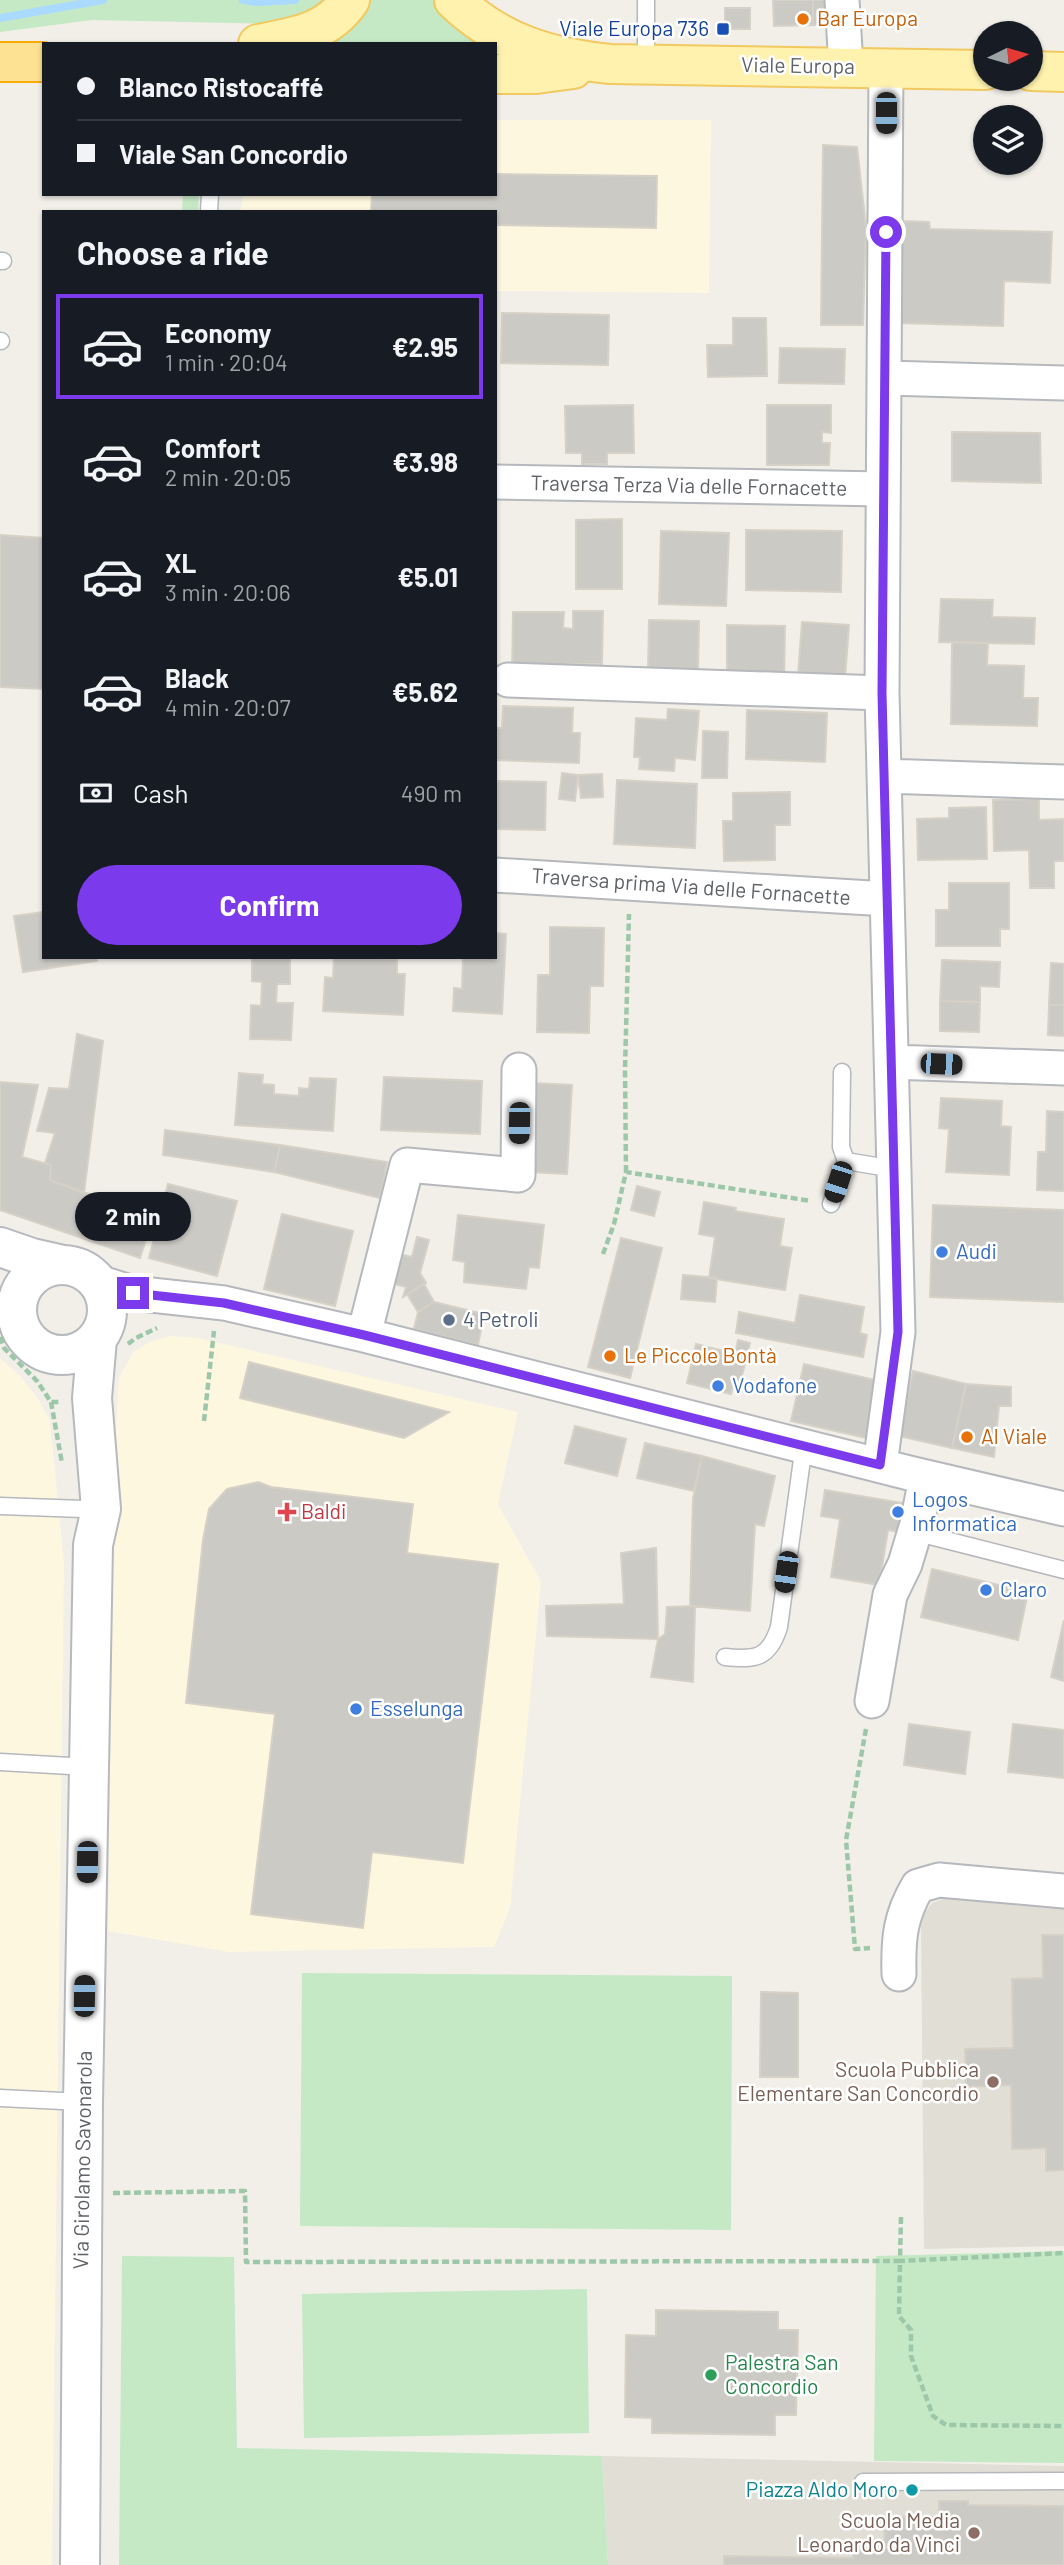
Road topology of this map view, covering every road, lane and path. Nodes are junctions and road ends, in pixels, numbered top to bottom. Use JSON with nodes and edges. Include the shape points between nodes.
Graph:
{"nodes":[{"id":1,"x":350,"y":0,"type":"edge"},
{"id":2,"x":454,"y":0,"type":"edge"},
{"id":3,"x":646,"y":0,"type":"edge"},
{"id":4,"x":842,"y":0,"type":"edge"},
{"id":5,"x":266,"y":42,"type":"edge"},
{"id":6,"x":0,"y":62,"type":"edge"},
{"id":7,"x":42,"y":62,"type":"edge"},
{"id":8,"x":42,"y":62,"type":"edge"},
{"id":9,"x":628,"y":65,"type":"junction"},
{"id":10,"x":846,"y":66,"type":"junction"},
{"id":11,"x":886,"y":67,"type":"junction"},
{"id":12,"x":973,"y":70,"type":"edge"},
{"id":13,"x":1043,"y":71,"type":"edge"},
{"id":14,"x":1064,"y":72,"type":"edge"},
{"id":15,"x":497,"y":74,"type":"edge"},
{"id":16,"x":0,"y":78,"type":"edge"},
{"id":17,"x":886,"y":378,"type":"junction"},
{"id":18,"x":1064,"y":383,"type":"edge"},
{"id":19,"x":497,"y":482,"type":"edge"},
{"id":20,"x":882,"y":489,"type":"junction"},
{"id":21,"x":508,"y":680,"type":"dead end"},
{"id":22,"x":882,"y":693,"type":"junction"},
{"id":23,"x":884,"y":776,"type":"junction"},
{"id":24,"x":1064,"y":782,"type":"edge"},
{"id":25,"x":497,"y":875,"type":"edge"},
{"id":26,"x":630,"y":883,"type":"junction"},
{"id":27,"x":887,"y":899,"type":"junction"},
{"id":28,"x":892,"y":1062,"type":"junction"},
{"id":29,"x":1064,"y":1068,"type":"edge"},
{"id":30,"x":520,"y":1070,"type":"dead end"},
{"id":31,"x":842,"y":1072,"type":"dead end"},
{"id":32,"x":846,"y":1161,"type":"junction"},
{"id":33,"x":894,"y":1169,"type":"junction"},
{"id":34,"x":626,"y":1172,"type":"junction"},
{"id":35,"x":831,"y":1204,"type":"joint"},
{"id":36,"x":0,"y":1247,"type":"edge"},
{"id":37,"x":603,"y":1254,"type":"dead end"},
{"id":38,"x":64,"y":1265,"type":"junction"},
{"id":39,"x":0,"y":1268,"type":"edge"},
{"id":40,"x":98,"y":1282,"type":"junction"},
{"id":41,"x":9,"y":1323,"type":"edge"},
{"id":42,"x":163,"y":1327,"type":"dead end"},
{"id":43,"x":201,"y":1328,"type":"dead end"},
{"id":44,"x":214,"y":1331,"type":"junction"},
{"id":45,"x":227,"y":1333,"type":"dead end"},
{"id":46,"x":364,"y":1335,"type":"junction"},
{"id":47,"x":109,"y":1345,"type":"junction"},
{"id":48,"x":57,"y":1355,"type":"junction"},
{"id":49,"x":61,"y":1401,"type":"junction"},
{"id":50,"x":204,"y":1421,"type":"dead end"},
{"id":51,"x":804,"y":1445,"type":"junction"},
{"id":52,"x":880,"y":1465,"type":"junction"},
{"id":53,"x":926,"y":1478,"type":"junction"},
{"id":54,"x":0,"y":1506,"type":"edge"},
{"id":55,"x":1064,"y":1509,"type":"edge"},
{"id":56,"x":81,"y":1521,"type":"junction"},
{"id":57,"x":917,"y":1524,"type":"junction"},
{"id":58,"x":1064,"y":1570,"type":"edge"},
{"id":59,"x":725,"y":1657,"type":"dead end"},
{"id":60,"x":872,"y":1701,"type":"joint"},
{"id":61,"x":0,"y":1762,"type":"edge"},
{"id":62,"x":89,"y":1767,"type":"junction"},
{"id":63,"x":1064,"y":1891,"type":"edge"},
{"id":64,"x":899,"y":1960,"type":"joint"},
{"id":65,"x":0,"y":2098,"type":"edge"},
{"id":66,"x":83,"y":2102,"type":"junction"},
{"id":67,"x":82,"y":2193,"type":"junction"},
{"id":68,"x":901,"y":2217,"type":"dead end"},
{"id":69,"x":1064,"y":2253,"type":"edge"},
{"id":70,"x":900,"y":2261,"type":"junction"},
{"id":71,"x":1064,"y":2426,"type":"edge"},
{"id":72,"x":1064,"y":2481,"type":"edge"},
{"id":73,"x":863,"y":2483,"type":"dead end"},
{"id":74,"x":80,"y":2565,"type":"edge"}],
"edges":[{"from":1,"to":5,"type":"main road","via":[[320,29]]},
{"from":2,"to":9,"type":"main road","name":"Viale Europa","via":[[523,46],[568,60]]},
{"from":3,"to":9,"type":"lane"},
{"from":4,"to":10,"type":"street"},
{"from":6,"to":7,"type":"highway"},
{"from":8,"to":16,"type":"main road"},
{"from":9,"to":10,"type":"main road","name":"Viale Europa"},
{"from":9,"to":15,"type":"main road","name":"Viale Europa"},
{"from":10,"to":11,"type":"main road","name":"Viale Europa"},
{"from":11,"to":12,"type":"main road","name":"Viale Europa"},
{"from":11,"to":17,"type":"street"},
{"from":13,"to":14,"type":"main road"},
{"from":17,"to":18,"type":"street"},
{"from":17,"to":20,"type":"street"},
{"from":19,"to":20,"type":"street","name":"Traversa Terza Via delle Fornacette"},
{"from":20,"to":22,"type":"street"},
{"from":21,"to":22,"type":"street"},
{"from":22,"to":23,"type":"street"},
{"from":23,"to":24,"type":"street"},
{"from":23,"to":27,"type":"street"},
{"from":25,"to":26,"type":"street","name":"Traversa prima Via delle Fornacette"},
{"from":26,"to":27,"type":"street","name":"Traversa prima Via delle Fornacette"},
{"from":26,"to":34,"type":"path"},
{"from":27,"to":28,"type":"street"},
{"from":28,"to":29,"type":"street"},
{"from":28,"to":33,"type":"street"},
{"from":30,"to":46,"type":"street","via":[[518,1175],[407,1165]]},
{"from":31,"to":32,"type":"lane","via":[[841,1147]]},
{"from":32,"to":33,"type":"lane"},
{"from":32,"to":35,"type":"lane"},
{"from":33,"to":52,"type":"street","via":[[898,1332]]},
{"from":34,"to":35,"type":"path"},
{"from":34,"to":37,"type":"path"},
{"from":36,"to":38,"type":"street"},
{"from":38,"to":40,"type":"street","via":[[77,1267]]},
{"from":38,"to":41,"type":"street","via":[[51,1266],[29,1280]]},
{"from":39,"to":41,"type":"street","via":[[8,1276]]},
{"from":40,"to":46,"type":"street","via":[[133,1293],[224,1303]]},
{"from":40,"to":47,"type":"street","via":[[104,1293]]},
{"from":41,"to":48,"type":"street","via":[[19,1321],[36,1347]]},
{"from":41,"to":49,"type":"path","via":[[4,1348]]},
{"from":42,"to":47,"type":"path"},
{"from":43,"to":44,"type":"path"},
{"from":44,"to":45,"type":"path"},
{"from":44,"to":50,"type":"path"},
{"from":46,"to":51,"type":"street"},
{"from":47,"to":48,"type":"street"},
{"from":47,"to":56,"type":"street","name":"Via Girolamo Savonarola","via":[[92,1398],[101,1509]]},
{"from":48,"to":49,"type":"street","name":"Via Girolamo Savonarola"},
{"from":49,"to":56,"type":"street","name":"Via Girolamo Savonarola"},
{"from":49,"to":56,"type":"path","via":[[56,1425]]},
{"from":51,"to":52,"type":"street"},
{"from":51,"to":59,"type":"lane","via":[[775,1641],[757,1657]]},
{"from":52,"to":53,"type":"street"},
{"from":53,"to":55,"type":"street"},
{"from":53,"to":57,"type":"street"},
{"from":54,"to":56,"type":"lane"},
{"from":56,"to":62,"type":"street","name":"Via Girolamo Savonarola"},
{"from":57,"to":58,"type":"lane","via":[[926,1535]]},
{"from":57,"to":60,"type":"street","via":[[891,1595]]},
{"from":60,"to":64,"type":"path","via":[[846,1840],[855,1949]]},
{"from":61,"to":62,"type":"lane"},
{"from":62,"to":66,"type":"street","name":"Via Girolamo Savonarola"},
{"from":63,"to":64,"type":"street","via":[[939,1880],[918,1886],[906,1906]]},
{"from":65,"to":66,"type":"lane"},
{"from":66,"to":67,"type":"street","name":"Via Girolamo Savonarola"},
{"from":67,"to":70,"type":"path","via":[[245,2191],[246,2262]]},
{"from":67,"to":74,"type":"street","name":"Via Girolamo Savonarola"},
{"from":68,"to":70,"type":"path"},
{"from":69,"to":70,"type":"path"},
{"from":70,"to":71,"type":"path","via":[[899,2316],[911,2330],[911,2356],[933,2416],[946,2425]]},
{"from":72,"to":73,"type":"lane"}]}
